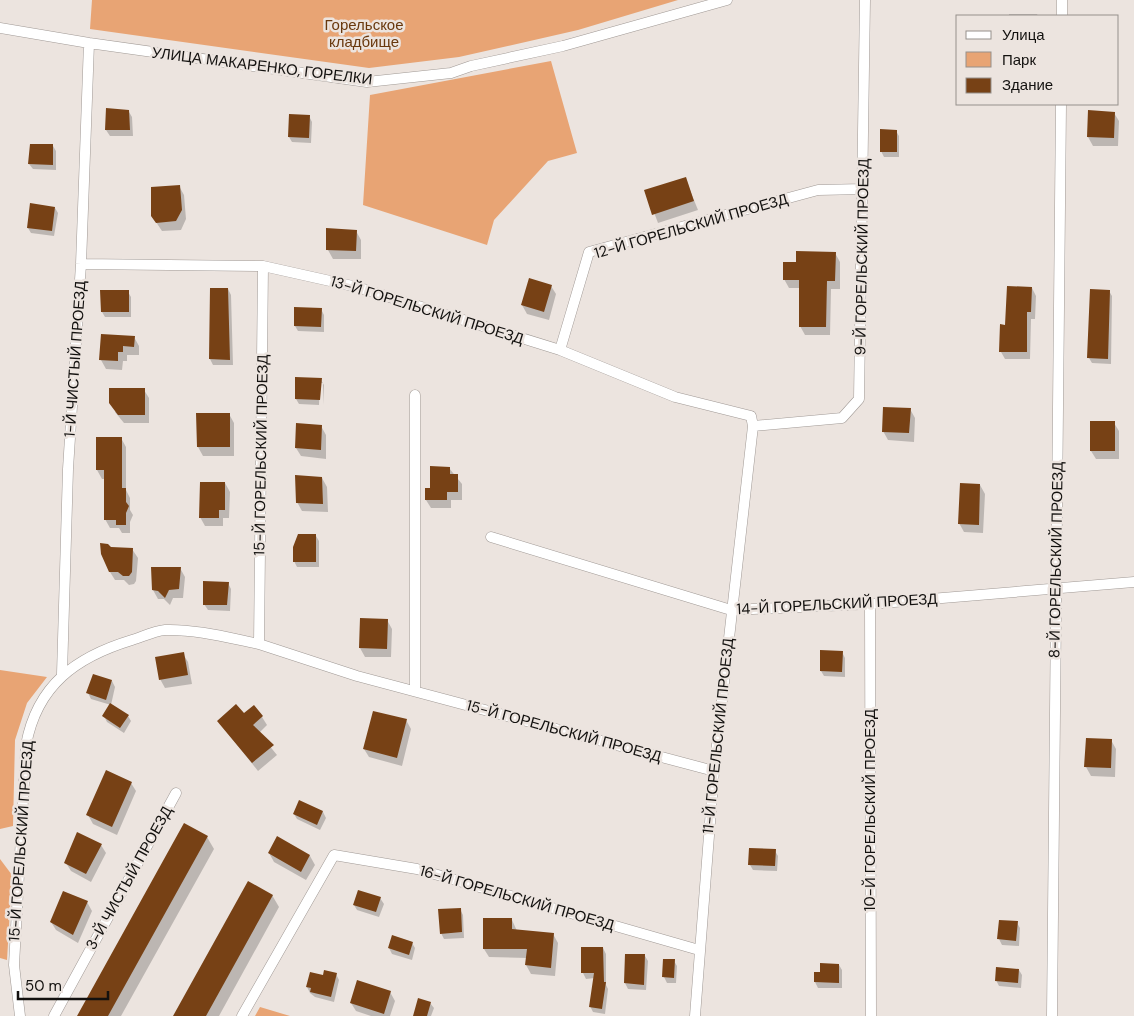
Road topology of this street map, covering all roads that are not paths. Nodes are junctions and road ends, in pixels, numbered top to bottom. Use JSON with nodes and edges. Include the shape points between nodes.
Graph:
{"nodes":[{"id":1,"x":726,"y":0,"type":"edge"},
{"id":2,"x":865,"y":0,"type":"edge"},
{"id":3,"x":1062,"y":0,"type":"edge"},
{"id":4,"x":1062,"y":15,"type":"edge"},
{"id":5,"x":0,"y":28,"type":"edge"},
{"id":6,"x":89,"y":44,"type":"junction"},
{"id":7,"x":1061,"y":105,"type":"edge"},
{"id":8,"x":863,"y":189,"type":"junction"},
{"id":9,"x":80,"y":264,"type":"junction"},
{"id":10,"x":262,"y":266,"type":"junction"},
{"id":11,"x":560,"y":350,"type":"junction"},
{"id":12,"x":415,"y":395,"type":"dead end"},
{"id":13,"x":753,"y":426,"type":"junction"},
{"id":14,"x":491,"y":537,"type":"dead end"},
{"id":15,"x":1134,"y":582,"type":"edge"},
{"id":16,"x":1055,"y":588,"type":"junction"},
{"id":17,"x":870,"y":604,"type":"junction"},
{"id":18,"x":731,"y":610,"type":"junction"},
{"id":19,"x":259,"y":644,"type":"junction"},
{"id":20,"x":62,"y":674,"type":"junction"},
{"id":21,"x":414,"y":691,"type":"junction"},
{"id":22,"x":714,"y":771,"type":"junction"},
{"id":23,"x":176,"y":793,"type":"dead end"},
{"id":24,"x":699,"y":950,"type":"junction"},
{"id":25,"x":20,"y":1016,"type":"edge"},
{"id":26,"x":54,"y":1016,"type":"edge"},
{"id":27,"x":242,"y":1016,"type":"edge"},
{"id":28,"x":695,"y":1016,"type":"edge"},
{"id":29,"x":870,"y":1016,"type":"edge"},
{"id":30,"x":1052,"y":1016,"type":"edge"}],
"edges":[{"from":1,"to":6,"type":"street","name":"УЛИЦА МАКАРЕНКО, ГОРЕЛКИ","via":[[451,73],[367,82]]},
{"from":2,"to":8,"type":"street","name":"9-Й ГОРЕЛЬСКИЙ ПРОЕЗД"},
{"from":3,"to":4,"type":"street"},
{"from":5,"to":6,"type":"street","name":"УЛИЦА МАКАРЕНКО, ГОРЕЛКИ"},
{"from":6,"to":9,"type":"street","name":"1-Й ЧИСТЫЙ ПРОЕЗД"},
{"from":7,"to":16,"type":"street","name":"8-Й ГОРЕЛЬСКИЙ ПРОЕЗД"},
{"from":8,"to":11,"type":"street","name":"12-Й ГОРЕЛЬСКИЙ ПРОЕЗД","via":[[818,190],[589,252]]},
{"from":8,"to":13,"type":"street","name":"9-Й ГОРЕЛЬСКИЙ ПРОЕЗД","via":[[859,399],[842,418]]},
{"from":9,"to":10,"type":"street","name":"13-Й ГОРЕЛЬСКИЙ ПРОЕЗД"},
{"from":9,"to":20,"type":"street","name":"1-Й ЧИСТЫЙ ПРОЕЗД","via":[[68,469]]},
{"from":10,"to":11,"type":"street","name":"13-Й ГОРЕЛЬСКИЙ ПРОЕЗД","via":[[357,287]]},
{"from":10,"to":19,"type":"street","name":"15-Й ГОРЕЛЬСКИЙ ПРОЕЗД"},
{"from":11,"to":13,"type":"street","name":"13-Й ГОРЕЛЬСКИЙ ПРОЕЗД","via":[[675,397],[751,416]]},
{"from":12,"to":21,"type":"street"},
{"from":13,"to":18,"type":"street","name":"11-Й ГОРЕЛЬСКИЙ ПРОЕЗД"},
{"from":14,"to":18,"type":"street","name":"14-Й ГОРЕЛЬСКИЙ ПРОЕЗД"},
{"from":15,"to":16,"type":"street","name":"14-Й ГОРЕЛЬСКИЙ ПРОЕЗД"},
{"from":16,"to":17,"type":"street","name":"14-Й ГОРЕЛЬСКИЙ ПРОЕЗД"},
{"from":16,"to":30,"type":"street","name":"8-Й ГОРЕЛЬСКИЙ ПРОЕЗД"},
{"from":17,"to":18,"type":"street","name":"14-Й ГОРЕЛЬСКИЙ ПРОЕЗД"},
{"from":17,"to":29,"type":"street","name":"10-Й ГОРЕЛЬСКИЙ ПРОЕЗД"},
{"from":18,"to":22,"type":"street","name":"11-Й ГОРЕЛЬСКИЙ ПРОЕЗД"},
{"from":19,"to":20,"type":"street","name":"15-Й ГОРЕЛЬСКИЙ ПРОЕЗД","via":[[217,635],[164,630],[91,656]]},
{"from":19,"to":21,"type":"street","name":"15-Й ГОРЕЛЬСКИЙ ПРОЕЗД"},
{"from":20,"to":25,"type":"street","name":"15-Й ГОРЕЛЬСКИЙ ПРОЕЗД","via":[[37,707],[26,745],[14,965]]},
{"from":21,"to":22,"type":"street","name":"15-Й ГОРЕЛЬСКИЙ ПРОЕЗД"},
{"from":22,"to":24,"type":"street","name":"11-Й ГОРЕЛЬСКИЙ ПРОЕЗД"},
{"from":23,"to":26,"type":"street","name":"3-Й ЧИСТЫЙ ПРОЕЗД"},
{"from":24,"to":27,"type":"street","name":"16-Й ГОРЕЛЬСКИЙ ПРОЕЗД","via":[[417,869],[334,855]]},
{"from":24,"to":28,"type":"street","name":"11-Й ГОРЕЛЬСКИЙ ПРОЕЗД"}]}
